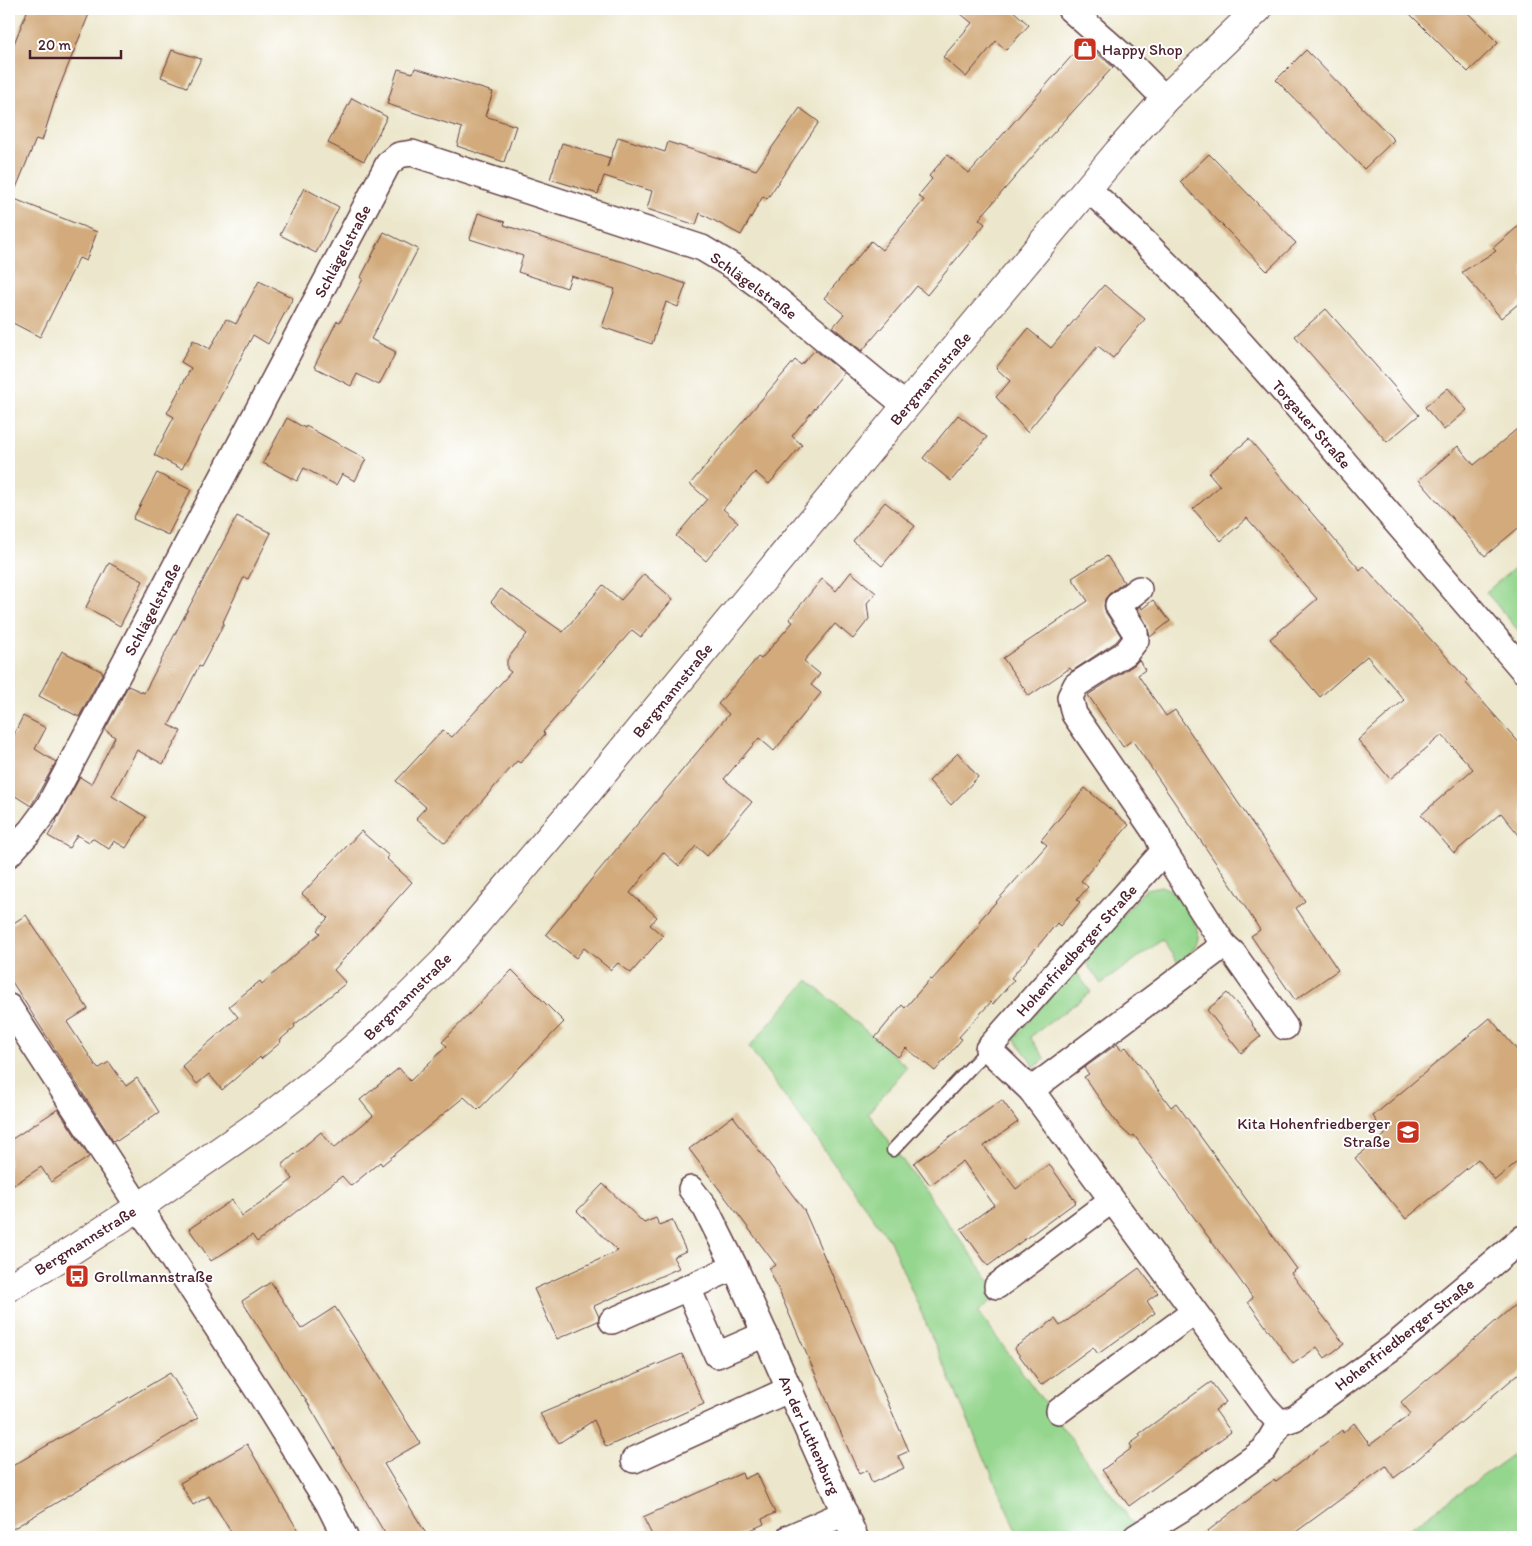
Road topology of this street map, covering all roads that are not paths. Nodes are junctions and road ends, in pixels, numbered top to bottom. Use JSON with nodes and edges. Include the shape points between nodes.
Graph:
{"nodes":[{"id":1,"x":1070,"y":9,"type":"edge"},
{"id":2,"x":1258,"y":9,"type":"edge"},
{"id":3,"x":1165,"y":99,"type":"junction"},
{"id":4,"x":1088,"y":189,"type":"junction"},
{"id":5,"x":906,"y":406,"type":"junction"},
{"id":6,"x":1139,"y":589,"type":"dead end"},
{"id":7,"x":1523,"y":670,"type":"edge"},
{"id":8,"x":1164,"y":851,"type":"junction"},
{"id":9,"x":9,"y":854,"type":"edge"},
{"id":10,"x":1224,"y":945,"type":"junction"},
{"id":11,"x":9,"y":1006,"type":"edge"},
{"id":12,"x":1285,"y":1027,"type":"dead end"},
{"id":13,"x":988,"y":1049,"type":"junction"},
{"id":14,"x":1031,"y":1090,"type":"junction"},
{"id":15,"x":893,"y":1150,"type":"dead end"},
{"id":16,"x":691,"y":1189,"type":"dead end"},
{"id":17,"x":1112,"y":1200,"type":"junction"},
{"id":18,"x":139,"y":1207,"type":"junction"},
{"id":19,"x":1523,"y":1238,"type":"edge"},
{"id":20,"x":735,"y":1267,"type":"junction"},
{"id":21,"x":997,"y":1286,"type":"dead end"},
{"id":22,"x":9,"y":1287,"type":"edge"},
{"id":23,"x":688,"y":1288,"type":"junction"},
{"id":24,"x":1194,"y":1312,"type":"junction"},
{"id":25,"x":612,"y":1321,"type":"dead end"},
{"id":26,"x":765,"y":1334,"type":"junction"},
{"id":27,"x":790,"y":1389,"type":"junction"},
{"id":28,"x":1059,"y":1411,"type":"dead end"},
{"id":29,"x":1280,"y":1423,"type":"junction"},
{"id":30,"x":634,"y":1460,"type":"dead end"},
{"id":31,"x":844,"y":1513,"type":"junction"},
{"id":32,"x":345,"y":1537,"type":"edge"},
{"id":33,"x":790,"y":1537,"type":"edge"},
{"id":34,"x":855,"y":1537,"type":"edge"},
{"id":35,"x":1136,"y":1537,"type":"edge"}],
"edges":[{"from":1,"to":3,"type":"street"},
{"from":2,"to":3,"type":"street","name":"Bergmannstraße"},
{"from":3,"to":4,"type":"street","name":"Bergmannstraße"},
{"from":4,"to":5,"type":"street","name":"Bergmannstraße"},
{"from":4,"to":7,"type":"street","name":"Torgauer Straße","via":[[1182,278],[1270,374]]},
{"from":5,"to":9,"type":"street","name":"Schlägelstraße","via":[[769,293],[702,248],[412,153],[398,155],[388,164],[48,807]]},
{"from":5,"to":18,"type":"street","name":"Bergmannstraße","via":[[444,961],[329,1070],[267,1118]]},
{"from":6,"to":8,"type":"street","via":[[1118,606],[1135,632],[1136,640],[1126,653],[1076,685],[1070,697],[1074,714],[1157,835]]},
{"from":8,"to":10,"type":"street"},
{"from":8,"to":13,"type":"street","name":"Hohenfriedberger Straße"},
{"from":10,"to":12,"type":"street","via":[[1233,952]]},
{"from":10,"to":14,"type":"street"},
{"from":11,"to":18,"type":"street"},
{"from":13,"to":14,"type":"street"},
{"from":13,"to":15,"type":"lane","name":"Hohenfriedberger Straße"},
{"from":14,"to":17,"type":"street"},
{"from":16,"to":20,"type":"street","name":"An der Luthenburg","via":[[705,1207]]},
{"from":17,"to":21,"type":"street"},
{"from":17,"to":24,"type":"street"},
{"from":18,"to":22,"type":"street","name":"Bergmannstraße"},
{"from":18,"to":32,"type":"street","via":[[262,1397],[328,1503]]},
{"from":19,"to":29,"type":"street","name":"Hohenfriedberger Straße","via":[[1394,1347],[1295,1418]]},
{"from":20,"to":23,"type":"street"},
{"from":20,"to":26,"type":"street","name":"An der Luthenburg"},
{"from":23,"to":25,"type":"street"},
{"from":23,"to":26,"type":"street","via":[[717,1355]]},
{"from":24,"to":28,"type":"street"},
{"from":24,"to":29,"type":"street"},
{"from":26,"to":27,"type":"street","name":"An der Luthenburg"},
{"from":27,"to":30,"type":"street"},
{"from":27,"to":31,"type":"street","name":"An der Luthenburg"},
{"from":29,"to":35,"type":"street","via":[[1264,1450],[1191,1503]]},
{"from":31,"to":33,"type":"street"},
{"from":31,"to":34,"type":"street","name":"An der Luthenburg"}]}
